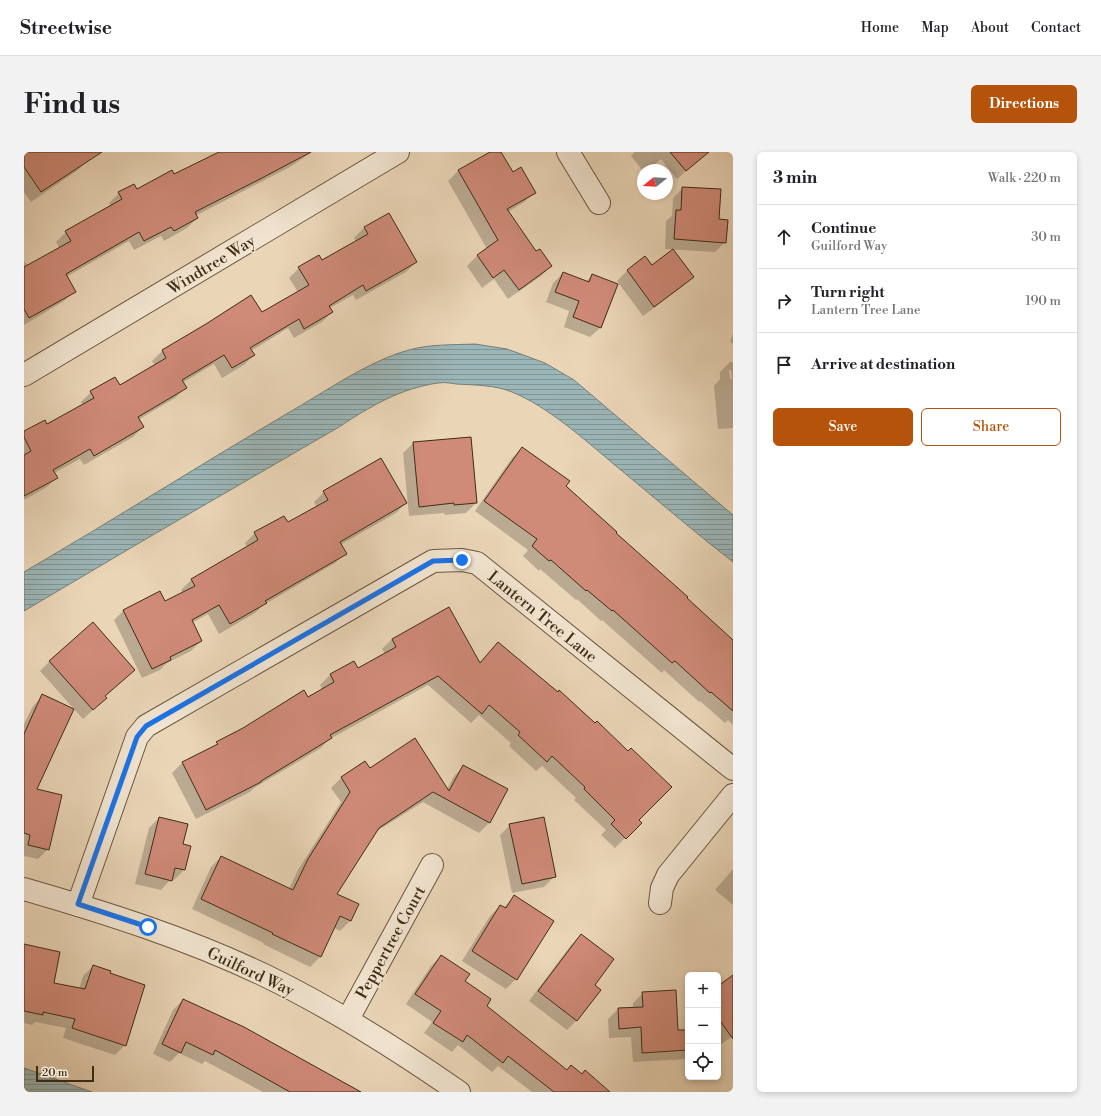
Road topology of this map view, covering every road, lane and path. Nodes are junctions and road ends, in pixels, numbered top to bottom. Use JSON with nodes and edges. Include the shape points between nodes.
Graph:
{"nodes":[{"id":1,"x":398,"y":152,"type":"edge"},
{"id":2,"x":568,"y":152,"type":"edge"},
{"id":3,"x":599,"y":203,"type":"dead end"},
{"id":4,"x":24,"y":375,"type":"edge"},
{"id":5,"x":733,"y":769,"type":"edge"},
{"id":6,"x":733,"y":795,"type":"edge"},
{"id":7,"x":432,"y":865,"type":"dead end"},
{"id":8,"x":24,"y":889,"type":"edge"},
{"id":9,"x":78,"y":904,"type":"junction"},
{"id":10,"x":660,"y":904,"type":"dead end"},
{"id":11,"x":348,"y":1019,"type":"junction"},
{"id":12,"x":458,"y":1092,"type":"edge"}],
"edges":[{"from":1,"to":4,"type":"street","name":"Windtree Way"},
{"from":2,"to":3,"type":"street"},
{"from":5,"to":9,"type":"street","name":"Lantern Tree Lane","via":[[477,563],[462,560],[433,561],[146,726],[137,737]]},
{"from":6,"to":10,"type":"street","via":[[668,875],[662,888]]},
{"from":7,"to":11,"type":"street","name":"Peppertree Court"},
{"from":8,"to":9,"type":"street","name":"Guilford Way"},
{"from":9,"to":11,"type":"street","name":"Guilford Way","via":[[199,947],[267,976]]},
{"from":11,"to":12,"type":"street","name":"Guilford Way","via":[[403,1053]]}]}
